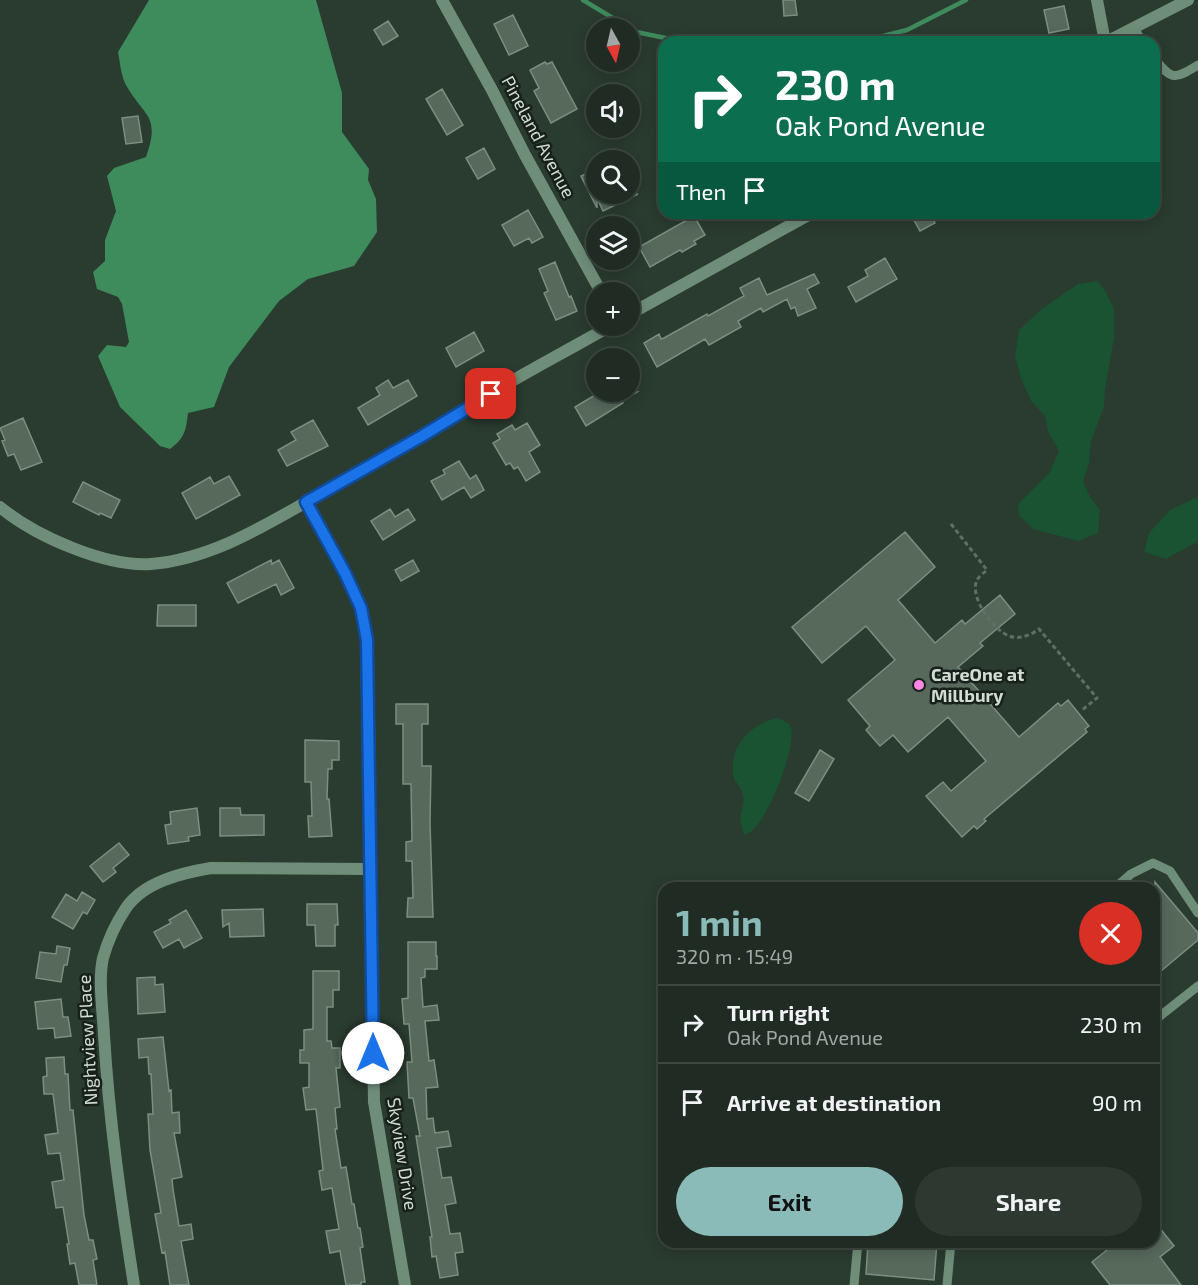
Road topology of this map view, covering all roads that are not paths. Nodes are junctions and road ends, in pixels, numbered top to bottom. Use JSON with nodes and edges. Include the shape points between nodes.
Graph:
{"nodes":[{"id":1,"x":442,"y":0,"type":"edge"},
{"id":2,"x":1097,"y":0,"type":"edge"},
{"id":3,"x":1188,"y":0,"type":"edge"},
{"id":4,"x":1134,"y":27,"type":"junction"},
{"id":5,"x":1104,"y":36,"type":"edge"},
{"id":6,"x":1117,"y":36,"type":"edge"},
{"id":7,"x":1139,"y":36,"type":"edge"},
{"id":8,"x":1160,"y":65,"type":"edge"},
{"id":9,"x":1198,"y":65,"type":"edge"},
{"id":10,"x":801,"y":219,"type":"edge"},
{"id":11,"x":595,"y":282,"type":"edge"},
{"id":12,"x":640,"y":308,"type":"edge"},
{"id":13,"x":593,"y":336,"type":"edge"},
{"id":14,"x":306,"y":502,"type":"junction"},
{"id":15,"x":0,"y":507,"type":"edge"},
{"id":16,"x":370,"y":869,"type":"junction"},
{"id":17,"x":1122,"y":882,"type":"edge"},
{"id":18,"x":1198,"y":913,"type":"edge"},
{"id":19,"x":1198,"y":986,"type":"edge"},
{"id":20,"x":1160,"y":1016,"type":"edge"},
{"id":21,"x":857,"y":1248,"type":"edge"},
{"id":22,"x":950,"y":1248,"type":"edge"},
{"id":23,"x":134,"y":1285,"type":"edge"},
{"id":24,"x":405,"y":1285,"type":"edge"},
{"id":25,"x":854,"y":1285,"type":"edge"},
{"id":26,"x":947,"y":1285,"type":"edge"}],
"edges":[{"from":1,"to":11,"type":"street","name":"Pineland Avenue"},
{"from":2,"to":5,"type":"street"},
{"from":3,"to":4,"type":"street"},
{"from":4,"to":6,"type":"street"},
{"from":4,"to":7,"type":"lane"},
{"from":8,"to":9,"type":"lane","via":[[1166,73],[1180,76]]},
{"from":10,"to":12,"type":"street"},
{"from":13,"to":14,"type":"street"},
{"from":14,"to":15,"type":"street","via":[[217,548],[137,564],[64,545],[17,521]]},
{"from":14,"to":16,"type":"street","name":"Skyview Drive","via":[[361,608],[367,640]]},
{"from":16,"to":23,"type":"street","name":"Nightview Place","via":[[211,868],[167,879],[142,892],[127,906],[103,959],[102,993],[118,1189]]},
{"from":16,"to":24,"type":"street","name":"Skyview Drive","via":[[374,1102]]},
{"from":17,"to":18,"type":"lane","via":[[1153,863],[1170,871]]},
{"from":19,"to":20,"type":"lane"},
{"from":21,"to":25,"type":"lane"},
{"from":22,"to":26,"type":"lane"}]}
